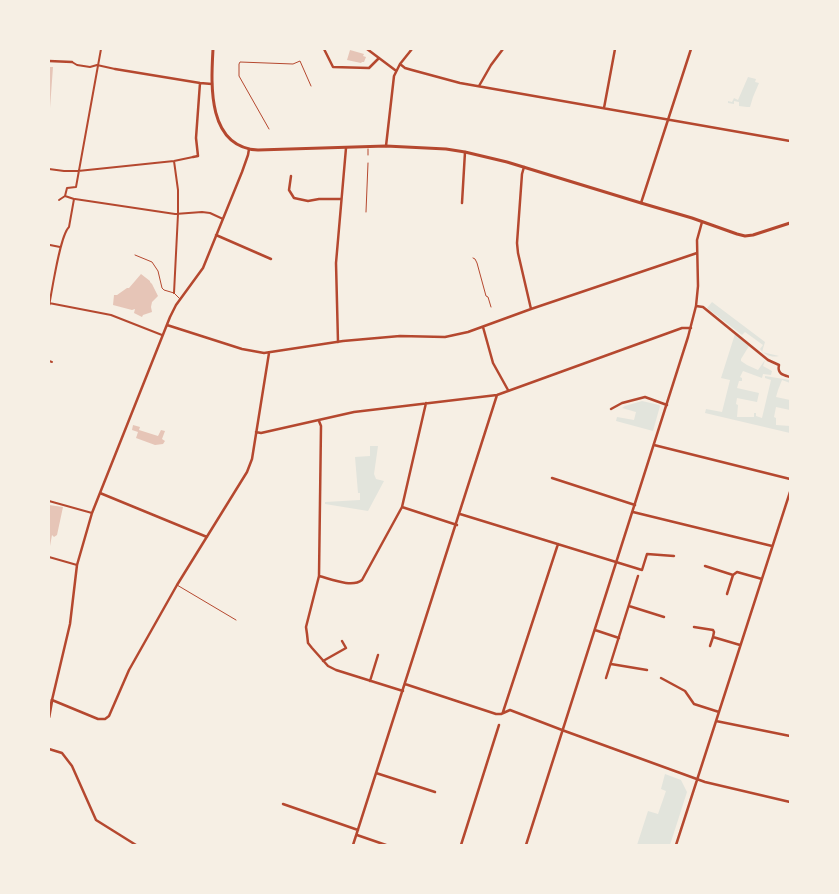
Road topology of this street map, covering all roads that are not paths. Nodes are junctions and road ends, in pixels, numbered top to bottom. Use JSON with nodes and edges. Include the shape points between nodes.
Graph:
{"nodes":[{"id":1,"x":101,"y":49,"type":"edge"},
{"id":2,"x":213,"y":49,"type":"edge"},
{"id":3,"x":324,"y":49,"type":"edge"},
{"id":4,"x":366,"y":49,"type":"edge"},
{"id":5,"x":412,"y":49,"type":"edge"},
{"id":6,"x":503,"y":49,"type":"edge"},
{"id":7,"x":615,"y":49,"type":"edge"},
{"id":8,"x":691,"y":49,"type":"edge"},
{"id":9,"x":379,"y":58,"type":"junction"},
{"id":10,"x":49,"y":61,"type":"edge"},
{"id":11,"x":72,"y":62,"type":"joint"},
{"id":12,"x":400,"y":64,"type":"junction"},
{"id":13,"x":97,"y":65,"type":"junction"},
{"id":14,"x":115,"y":69,"type":"joint"},
{"id":15,"x":396,"y":71,"type":"junction"},
{"id":16,"x":200,"y":83,"type":"junction"},
{"id":17,"x":212,"y":84,"type":"junction"},
{"id":18,"x":311,"y":86,"type":"dead end"},
{"id":19,"x":479,"y":86,"type":"junction"},
{"id":20,"x":604,"y":108,"type":"junction"},
{"id":21,"x":668,"y":120,"type":"junction"},
{"id":22,"x":269,"y":129,"type":"dead end"},
{"id":23,"x":790,"y":141,"type":"edge"},
{"id":24,"x":386,"y":146,"type":"junction"},
{"id":25,"x":368,"y":147,"type":"junction"},
{"id":26,"x":346,"y":148,"type":"junction"},
{"id":27,"x":249,"y":149,"type":"junction"},
{"id":28,"x":465,"y":152,"type":"junction"},
{"id":29,"x":368,"y":155,"type":"dead end"},
{"id":30,"x":193,"y":157,"type":"joint"},
{"id":31,"x":174,"y":161,"type":"junction"},
{"id":32,"x":368,"y":163,"type":"dead end"},
{"id":33,"x":524,"y":167,"type":"junction"},
{"id":34,"x":49,"y":169,"type":"edge"},
{"id":35,"x":78,"y":171,"type":"junction"},
{"id":36,"x":291,"y":176,"type":"dead end"},
{"id":37,"x":65,"y":196,"type":"junction"},
{"id":38,"x":74,"y":199,"type":"junction"},
{"id":39,"x":341,"y":199,"type":"junction"},
{"id":40,"x":59,"y":200,"type":"dead end"},
{"id":41,"x":462,"y":203,"type":"dead end"},
{"id":42,"x":641,"y":203,"type":"junction"},
{"id":43,"x":366,"y":212,"type":"dead end"},
{"id":44,"x":178,"y":214,"type":"junction"},
{"id":45,"x":223,"y":219,"type":"junction"},
{"id":46,"x":702,"y":222,"type":"junction"},
{"id":47,"x":790,"y":223,"type":"edge"},
{"id":48,"x":216,"y":235,"type":"junction"},
{"id":49,"x":50,"y":245,"type":"edge"},
{"id":50,"x":60,"y":247,"type":"junction"},
{"id":51,"x":696,"y":253,"type":"junction"},
{"id":52,"x":135,"y":255,"type":"dead end"},
{"id":53,"x":472,"y":258,"type":"dead end"},
{"id":54,"x":271,"y":259,"type":"dead end"},
{"id":55,"x":174,"y":293,"type":"junction"},
{"id":56,"x":180,"y":299,"type":"junction"},
{"id":57,"x":49,"y":305,"type":"edge"},
{"id":58,"x":696,"y":306,"type":"junction"},
{"id":59,"x":492,"y":308,"type":"dead end"},
{"id":60,"x":530,"y":309,"type":"junction"},
{"id":61,"x":167,"y":325,"type":"junction"},
{"id":62,"x":483,"y":326,"type":"junction"},
{"id":63,"x":691,"y":328,"type":"junction"},
{"id":64,"x":163,"y":336,"type":"junction"},
{"id":65,"x":338,"y":342,"type":"junction"},
{"id":66,"x":269,"y":353,"type":"junction"},
{"id":67,"x":49,"y":361,"type":"edge"},
{"id":68,"x":52,"y":362,"type":"dead end"},
{"id":69,"x":790,"y":377,"type":"edge"},
{"id":70,"x":508,"y":390,"type":"junction"},
{"id":71,"x":497,"y":395,"type":"junction"},
{"id":72,"x":426,"y":403,"type":"junction"},
{"id":73,"x":667,"y":404,"type":"junction"},
{"id":74,"x":611,"y":410,"type":"dead end"},
{"id":75,"x":319,"y":420,"type":"junction"},
{"id":76,"x":256,"y":432,"type":"junction"},
{"id":77,"x":654,"y":445,"type":"junction"},
{"id":78,"x":552,"y":478,"type":"dead end"},
{"id":79,"x":790,"y":478,"type":"edge"},
{"id":80,"x":790,"y":492,"type":"edge"},
{"id":81,"x":100,"y":493,"type":"junction"},
{"id":82,"x":49,"y":501,"type":"edge"},
{"id":83,"x":635,"y":505,"type":"junction"},
{"id":84,"x":402,"y":507,"type":"junction"},
{"id":85,"x":633,"y":512,"type":"junction"},
{"id":86,"x":92,"y":513,"type":"junction"},
{"id":87,"x":460,"y":514,"type":"junction"},
{"id":88,"x":457,"y":525,"type":"junction"},
{"id":89,"x":207,"y":537,"type":"junction"},
{"id":90,"x":558,"y":544,"type":"junction"},
{"id":91,"x":772,"y":546,"type":"junction"},
{"id":92,"x":674,"y":556,"type":"dead end"},
{"id":93,"x":49,"y":558,"type":"edge"},
{"id":94,"x":617,"y":563,"type":"junction"},
{"id":95,"x":77,"y":565,"type":"junction"},
{"id":96,"x":705,"y":566,"type":"dead end"},
{"id":97,"x":733,"y":575,"type":"junction"},
{"id":98,"x":319,"y":576,"type":"junction"},
{"id":99,"x":638,"y":576,"type":"dead end"},
{"id":100,"x":762,"y":579,"type":"junction"},
{"id":101,"x":177,"y":585,"type":"junction"},
{"id":102,"x":727,"y":594,"type":"dead end"},
{"id":103,"x":629,"y":606,"type":"junction"},
{"id":104,"x":664,"y":617,"type":"dead end"},
{"id":105,"x":236,"y":620,"type":"dead end"},
{"id":106,"x":694,"y":627,"type":"dead end"},
{"id":107,"x":595,"y":630,"type":"junction"},
{"id":108,"x":713,"y":637,"type":"junction"},
{"id":109,"x":619,"y":638,"type":"junction"},
{"id":110,"x":342,"y":642,"type":"dead end"},
{"id":111,"x":740,"y":645,"type":"junction"},
{"id":112,"x":710,"y":646,"type":"dead end"},
{"id":113,"x":378,"y":655,"type":"dead end"},
{"id":114,"x":323,"y":661,"type":"junction"},
{"id":115,"x":611,"y":664,"type":"junction"},
{"id":116,"x":648,"y":670,"type":"dead end"},
{"id":117,"x":606,"y":678,"type":"dead end"},
{"id":118,"x":661,"y":678,"type":"dead end"},
{"id":119,"x":370,"y":681,"type":"junction"},
{"id":120,"x":405,"y":684,"type":"junction"},
{"id":121,"x":403,"y":691,"type":"junction"},
{"id":122,"x":52,"y":700,"type":"junction"},
{"id":123,"x":719,"y":712,"type":"junction"},
{"id":124,"x":502,"y":713,"type":"junction"},
{"id":125,"x":49,"y":717,"type":"edge"},
{"id":126,"x":716,"y":721,"type":"junction"},
{"id":127,"x":499,"y":725,"type":"dead end"},
{"id":128,"x":562,"y":730,"type":"junction"},
{"id":129,"x":790,"y":736,"type":"edge"},
{"id":130,"x":49,"y":749,"type":"edge"},
{"id":131,"x":376,"y":773,"type":"junction"},
{"id":132,"x":697,"y":779,"type":"junction"},
{"id":133,"x":436,"y":792,"type":"dead end"},
{"id":134,"x":790,"y":802,"type":"edge"},
{"id":135,"x":283,"y":804,"type":"dead end"},
{"id":136,"x":358,"y":830,"type":"junction"},
{"id":137,"x":357,"y":835,"type":"junction"},
{"id":138,"x":134,"y":845,"type":"edge"},
{"id":139,"x":353,"y":845,"type":"edge"},
{"id":140,"x":386,"y":845,"type":"edge"},
{"id":141,"x":461,"y":845,"type":"edge"},
{"id":142,"x":526,"y":845,"type":"edge"},
{"id":143,"x":676,"y":845,"type":"edge"}],
"edges":[{"from":1,"to":13,"type":"street"},
{"from":2,"to":17,"type":"street"},
{"from":3,"to":9,"type":"street","via":[[333,67],[369,68]]},
{"from":4,"to":9,"type":"street"},
{"from":5,"to":12,"type":"street"},
{"from":6,"to":19,"type":"street"},
{"from":7,"to":20,"type":"street"},
{"from":8,"to":21,"type":"street"},
{"from":9,"to":15,"type":"street"},
{"from":10,"to":11,"type":"street"},
{"from":11,"to":13,"type":"street","via":[[77,66]]},
{"from":12,"to":15,"type":"street"},
{"from":12,"to":19,"type":"street","via":[[451,81]]},
{"from":13,"to":14,"type":"street"},
{"from":13,"to":35,"type":"street"},
{"from":14,"to":16,"type":"street"},
{"from":15,"to":24,"type":"street"},
{"from":16,"to":17,"type":"street"},
{"from":16,"to":30,"type":"street","via":[[198,156]]},
{"from":17,"to":27,"type":"street","via":[[218,120],[224,133],[230,140]]},
{"from":18,"to":22,"type":"lane","via":[[300,61],[293,64],[240,62],[239,76]]},
{"from":19,"to":20,"type":"street"},
{"from":20,"to":21,"type":"street"},
{"from":21,"to":23,"type":"street"},
{"from":21,"to":42,"type":"street"},
{"from":24,"to":25,"type":"street"},
{"from":24,"to":28,"type":"street"},
{"from":25,"to":26,"type":"street"},
{"from":25,"to":29,"type":"lane"},
{"from":26,"to":27,"type":"street"},
{"from":26,"to":39,"type":"street"},
{"from":27,"to":45,"type":"street"},
{"from":28,"to":33,"type":"street"},
{"from":28,"to":41,"type":"street"},
{"from":30,"to":31,"type":"street"},
{"from":31,"to":35,"type":"street"},
{"from":31,"to":44,"type":"street"},
{"from":32,"to":43,"type":"lane"},
{"from":33,"to":42,"type":"street"},
{"from":33,"to":60,"type":"street","via":[[518,248]]},
{"from":34,"to":35,"type":"street"},
{"from":35,"to":37,"type":"street","via":[[76,187],[67,188]]},
{"from":36,"to":39,"type":"street","via":[[289,190],[294,198],[308,201]]},
{"from":37,"to":38,"type":"street"},
{"from":37,"to":40,"type":"street"},
{"from":38,"to":44,"type":"street"},
{"from":38,"to":50,"type":"street","via":[[69,227]]},
{"from":39,"to":65,"type":"street","via":[[336,263]]},
{"from":42,"to":46,"type":"street"},
{"from":44,"to":45,"type":"street","via":[[202,212]]},
{"from":44,"to":55,"type":"street"},
{"from":45,"to":48,"type":"street"},
{"from":46,"to":47,"type":"street","via":[[745,236]]},
{"from":46,"to":51,"type":"street"},
{"from":48,"to":54,"type":"street"},
{"from":48,"to":56,"type":"street","via":[[203,268]]},
{"from":49,"to":50,"type":"street"},
{"from":50,"to":57,"type":"street"},
{"from":51,"to":58,"type":"street"},
{"from":51,"to":60,"type":"street"},
{"from":52,"to":55,"type":"lane","via":[[154,265],[162,288]]},
{"from":53,"to":59,"type":"lane","via":[[477,263]]},
{"from":55,"to":56,"type":"lane"},
{"from":56,"to":61,"type":"street"},
{"from":57,"to":64,"type":"street","via":[[111,315]]},
{"from":58,"to":63,"type":"street"},
{"from":58,"to":69,"type":"street","via":[[703,307],[768,360],[779,365],[778,370],[783,376]]},
{"from":60,"to":62,"type":"street"},
{"from":61,"to":64,"type":"street"},
{"from":61,"to":66,"type":"street"},
{"from":62,"to":65,"type":"street","via":[[445,337],[400,336]]},
{"from":62,"to":70,"type":"street","via":[[494,363]]},
{"from":63,"to":70,"type":"street","via":[[682,328]]},
{"from":63,"to":73,"type":"street"},
{"from":64,"to":81,"type":"street"},
{"from":65,"to":66,"type":"street"},
{"from":66,"to":76,"type":"street"},
{"from":67,"to":68,"type":"street"},
{"from":70,"to":71,"type":"street"},
{"from":71,"to":72,"type":"street"},
{"from":71,"to":87,"type":"street"},
{"from":72,"to":75,"type":"street"},
{"from":72,"to":84,"type":"street"},
{"from":73,"to":74,"type":"street","via":[[645,397],[622,403]]},
{"from":73,"to":77,"type":"street"},
{"from":75,"to":76,"type":"street"},
{"from":75,"to":98,"type":"street"},
{"from":76,"to":89,"type":"street","via":[[247,472]]},
{"from":77,"to":79,"type":"street"},
{"from":77,"to":83,"type":"street"},
{"from":78,"to":83,"type":"street"},
{"from":80,"to":91,"type":"street"},
{"from":81,"to":86,"type":"street"},
{"from":81,"to":89,"type":"street"},
{"from":82,"to":86,"type":"street"},
{"from":83,"to":85,"type":"street"},
{"from":84,"to":88,"type":"street"},
{"from":84,"to":98,"type":"street","via":[[362,580],[351,584]]},
{"from":85,"to":91,"type":"street"},
{"from":85,"to":94,"type":"street"},
{"from":86,"to":95,"type":"street"},
{"from":87,"to":88,"type":"street"},
{"from":87,"to":90,"type":"street"},
{"from":88,"to":120,"type":"street"},
{"from":89,"to":101,"type":"street"},
{"from":90,"to":94,"type":"street"},
{"from":90,"to":124,"type":"street"},
{"from":91,"to":100,"type":"street"},
{"from":92,"to":94,"type":"street","via":[[647,554],[642,570]]},
{"from":93,"to":95,"type":"street"},
{"from":94,"to":107,"type":"street"},
{"from":95,"to":122,"type":"street","via":[[70,624]]},
{"from":96,"to":97,"type":"street"},
{"from":97,"to":100,"type":"street","via":[[737,572]]},
{"from":97,"to":102,"type":"street"},
{"from":98,"to":114,"type":"street","via":[[306,634],[308,643]]},
{"from":99,"to":103,"type":"street"},
{"from":100,"to":111,"type":"street"},
{"from":101,"to":105,"type":"lane"},
{"from":101,"to":122,"type":"street","via":[[105,719]]},
{"from":103,"to":104,"type":"street"},
{"from":103,"to":109,"type":"street"},
{"from":106,"to":108,"type":"street","via":[[713,630]]},
{"from":107,"to":109,"type":"street"},
{"from":107,"to":128,"type":"street"},
{"from":108,"to":111,"type":"street"},
{"from":108,"to":112,"type":"street"},
{"from":109,"to":115,"type":"street"},
{"from":110,"to":114,"type":"street","via":[[346,648]]},
{"from":111,"to":123,"type":"street"},
{"from":113,"to":119,"type":"street"},
{"from":114,"to":119,"type":"street","via":[[336,670]]},
{"from":115,"to":116,"type":"street"},
{"from":115,"to":117,"type":"street"},
{"from":118,"to":123,"type":"street","via":[[686,692],[694,704]]},
{"from":119,"to":121,"type":"street"},
{"from":120,"to":121,"type":"street"},
{"from":120,"to":124,"type":"street","via":[[496,714]]},
{"from":121,"to":131,"type":"street"},
{"from":122,"to":125,"type":"street"},
{"from":123,"to":126,"type":"street"},
{"from":124,"to":128,"type":"street","via":[[510,710]]},
{"from":126,"to":129,"type":"street"},
{"from":126,"to":132,"type":"street"},
{"from":127,"to":141,"type":"street"},
{"from":128,"to":132,"type":"street"},
{"from":128,"to":142,"type":"street"},
{"from":130,"to":138,"type":"street","via":[[58,751],[72,766],[96,820]]},
{"from":131,"to":133,"type":"street"},
{"from":131,"to":136,"type":"street"},
{"from":132,"to":134,"type":"street"},
{"from":132,"to":143,"type":"street"},
{"from":135,"to":136,"type":"street"},
{"from":136,"to":137,"type":"street"},
{"from":137,"to":139,"type":"street"},
{"from":137,"to":140,"type":"street"}]}
